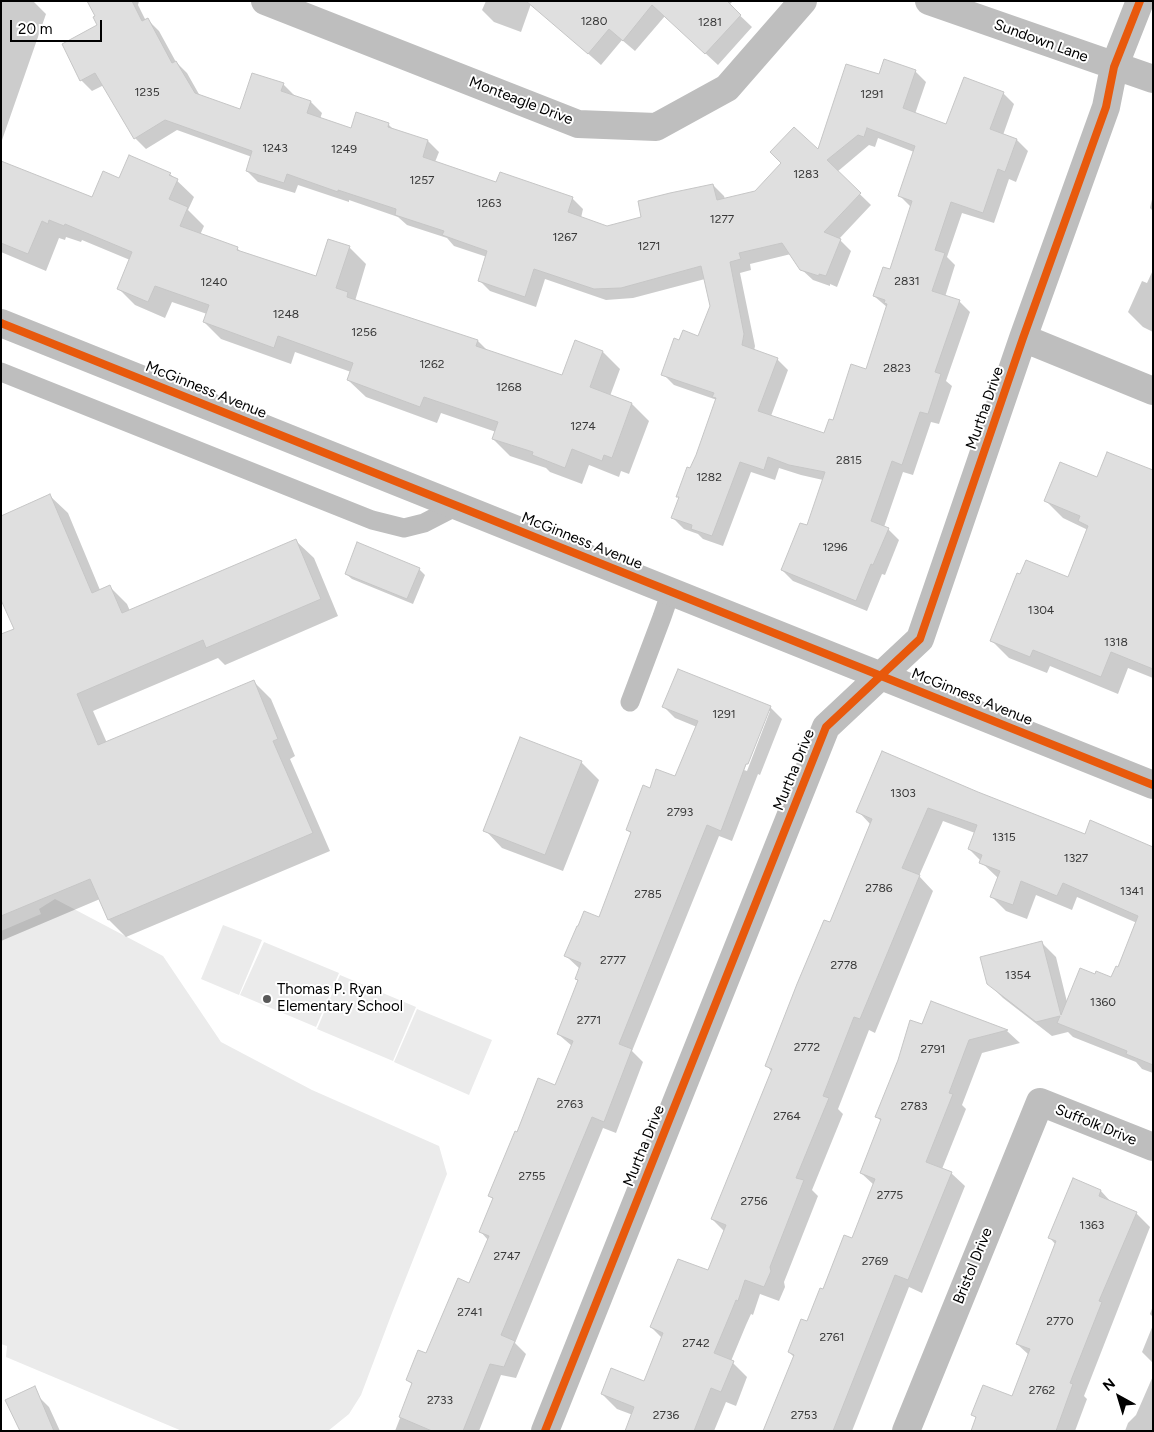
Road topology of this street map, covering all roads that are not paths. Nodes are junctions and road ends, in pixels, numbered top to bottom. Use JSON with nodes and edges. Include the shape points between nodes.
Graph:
{"nodes":[{"id":1,"x":265,"y":1,"type":"edge"},
{"id":2,"x":802,"y":1,"type":"edge"},
{"id":3,"x":929,"y":1,"type":"edge"},
{"id":4,"x":1140,"y":1,"type":"edge"},
{"id":5,"x":1114,"y":67,"type":"junction"},
{"id":6,"x":1153,"y":80,"type":"edge"},
{"id":7,"x":1,"y":323,"type":"edge"},
{"id":8,"x":1023,"y":338,"type":"junction"},
{"id":9,"x":1,"y":372,"type":"edge"},
{"id":10,"x":1153,"y":391,"type":"edge"},
{"id":11,"x":457,"y":506,"type":"junction"},
{"id":12,"x":670,"y":591,"type":"junction"},
{"id":13,"x":881,"y":675,"type":"junction"},
{"id":14,"x":630,"y":702,"type":"dead end"},
{"id":15,"x":1153,"y":785,"type":"edge"},
{"id":16,"x":1040,"y":1102,"type":"joint"},
{"id":17,"x":1153,"y":1147,"type":"edge"},
{"id":18,"x":546,"y":1431,"type":"edge"},
{"id":19,"x":906,"y":1431,"type":"edge"}],
"edges":[{"from":1,"to":2,"type":"street","name":"Monteagle Drive","via":[[578,124],[656,127],[727,88]]},
{"from":3,"to":5,"type":"street","name":"Sundown Lane"},
{"from":4,"to":5,"type":"street","name":"Murtha Drive"},
{"from":5,"to":6,"type":"street","name":"Sundown Lane"},
{"from":5,"to":8,"type":"street","name":"Murtha Drive","via":[[1106,107]]},
{"from":7,"to":11,"type":"street","name":"McGinness Avenue"},
{"from":8,"to":10,"type":"street"},
{"from":8,"to":13,"type":"street","name":"Murtha Drive","via":[[920,639]]},
{"from":9,"to":11,"type":"lane","via":[[372,520],[404,528],[424,523]]},
{"from":11,"to":12,"type":"street","name":"McGinness Avenue"},
{"from":12,"to":13,"type":"street","name":"McGinness Avenue"},
{"from":12,"to":14,"type":"lane"},
{"from":13,"to":15,"type":"street","name":"McGinness Avenue"},
{"from":13,"to":18,"type":"street","name":"Murtha Drive","via":[[826,727]]},
{"from":16,"to":17,"type":"street","name":"Suffolk Drive"},
{"from":16,"to":19,"type":"street","name":"Bristol Drive"}]}
